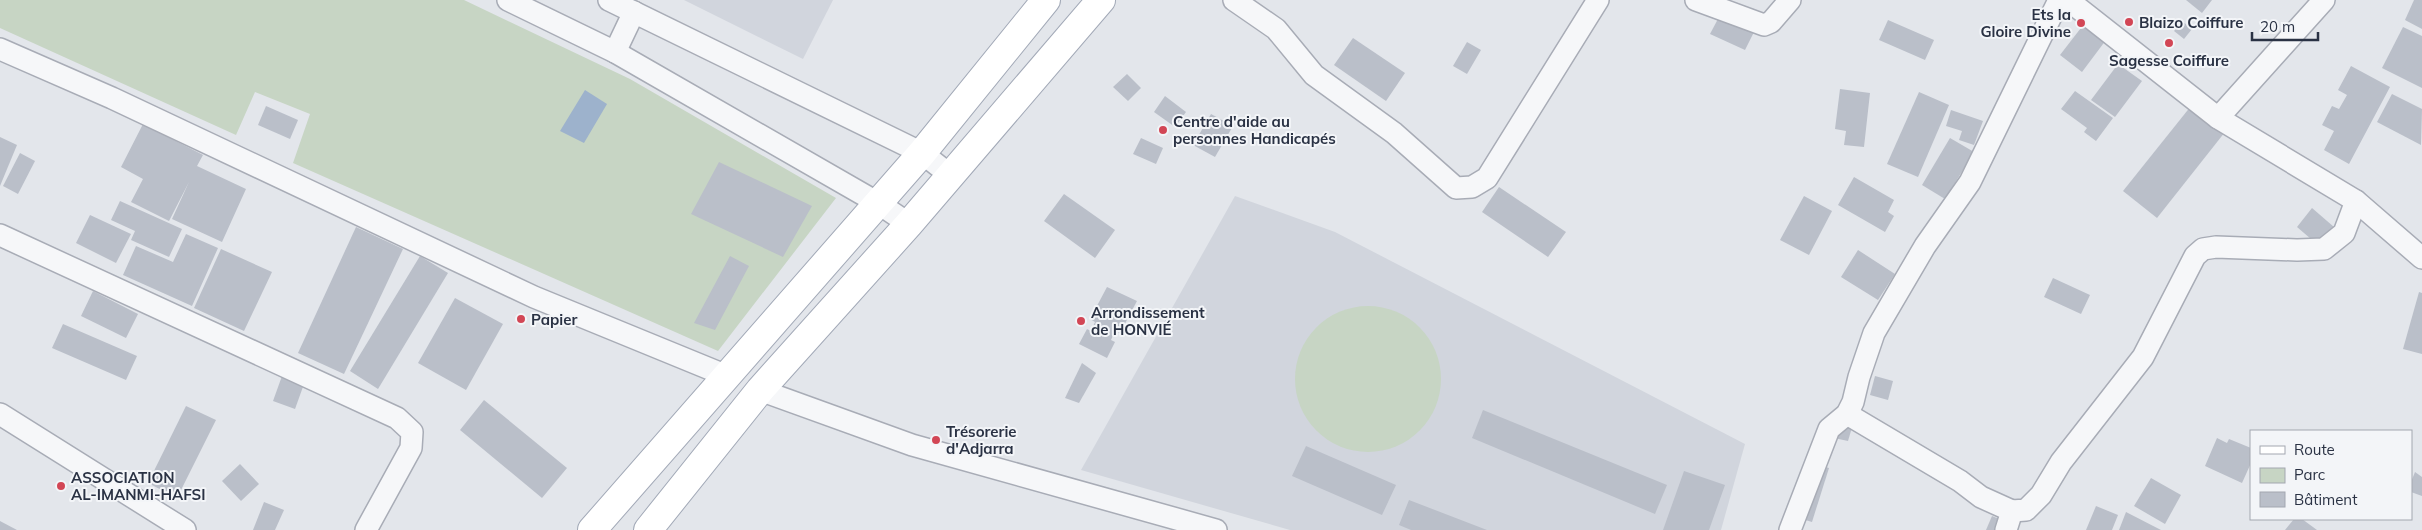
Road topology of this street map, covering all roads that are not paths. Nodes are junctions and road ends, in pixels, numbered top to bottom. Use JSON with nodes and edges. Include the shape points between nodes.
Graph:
{"nodes":[{"id":1,"x":508,"y":0,"type":"edge"},
{"id":2,"x":609,"y":0,"type":"edge"},
{"id":3,"x":1046,"y":0,"type":"edge"},
{"id":4,"x":1100,"y":0,"type":"edge"},
{"id":5,"x":1234,"y":0,"type":"edge"},
{"id":6,"x":1598,"y":0,"type":"edge"},
{"id":7,"x":1696,"y":0,"type":"edge"},
{"id":8,"x":1790,"y":0,"type":"edge"},
{"id":9,"x":2059,"y":0,"type":"edge"},
{"id":10,"x":2068,"y":0,"type":"edge"},
{"id":11,"x":2324,"y":0,"type":"edge"},
{"id":12,"x":634,"y":12,"type":"junction"},
{"id":13,"x":0,"y":49,"type":"edge"},
{"id":14,"x":615,"y":52,"type":"junction"},
{"id":15,"x":2218,"y":118,"type":"junction"},
{"id":16,"x":922,"y":153,"type":"junction"},
{"id":17,"x":950,"y":175,"type":"junction"},
{"id":18,"x":2356,"y":201,"type":"junction"},
{"id":19,"x":878,"y":203,"type":"junction"},
{"id":20,"x":909,"y":224,"type":"junction"},
{"id":21,"x":0,"y":235,"type":"edge"},
{"id":22,"x":2422,"y":258,"type":"edge"},
{"id":23,"x":727,"y":376,"type":"junction"},
{"id":24,"x":760,"y":390,"type":"junction"},
{"id":25,"x":0,"y":414,"type":"edge"},
{"id":26,"x":1846,"y":414,"type":"junction"},
{"id":27,"x":2009,"y":520,"type":"edge"},
{"id":28,"x":184,"y":530,"type":"edge"},
{"id":29,"x":366,"y":530,"type":"edge"},
{"id":30,"x":592,"y":530,"type":"edge"},
{"id":31,"x":648,"y":530,"type":"edge"},
{"id":32,"x":1216,"y":530,"type":"edge"},
{"id":33,"x":1790,"y":530,"type":"edge"}],
"edges":[{"from":1,"to":14,"type":"street"},
{"from":2,"to":12,"type":"street"},
{"from":3,"to":16,"type":"main road"},
{"from":4,"to":17,"type":"main road"},
{"from":5,"to":6,"type":"street","via":[[1276,29],[1314,75],[1394,133],[1456,188],[1472,188],[1486,178]]},
{"from":7,"to":8,"type":"street","via":[[1764,25],[1771,22]]},
{"from":9,"to":26,"type":"street","via":[[1970,182],[1925,246],[1874,333]]},
{"from":10,"to":15,"type":"street"},
{"from":11,"to":15,"type":"street"},
{"from":12,"to":14,"type":"street"},
{"from":12,"to":16,"type":"street"},
{"from":13,"to":23,"type":"street","via":[[112,98],[534,297]]},
{"from":14,"to":19,"type":"street"},
{"from":15,"to":18,"type":"street"},
{"from":16,"to":17,"type":"street"},
{"from":16,"to":19,"type":"main road"},
{"from":17,"to":20,"type":"main road"},
{"from":18,"to":22,"type":"street"},
{"from":18,"to":27,"type":"street","via":[[2344,233],[2324,249],[2203,248],[2195,256],[2143,358],[2061,462],[2041,495],[2026,510]]},
{"from":19,"to":20,"type":"street"},
{"from":19,"to":23,"type":"main road"},
{"from":20,"to":24,"type":"main road"},
{"from":21,"to":29,"type":"street","via":[[397,418],[412,432],[411,448]]},
{"from":23,"to":30,"type":"main road"},
{"from":24,"to":31,"type":"main road"},
{"from":24,"to":32,"type":"street","via":[[912,445]]},
{"from":25,"to":28,"type":"street"},
{"from":26,"to":27,"type":"street","via":[[1960,481]]},
{"from":26,"to":33,"type":"street","via":[[1829,429]]}]}
